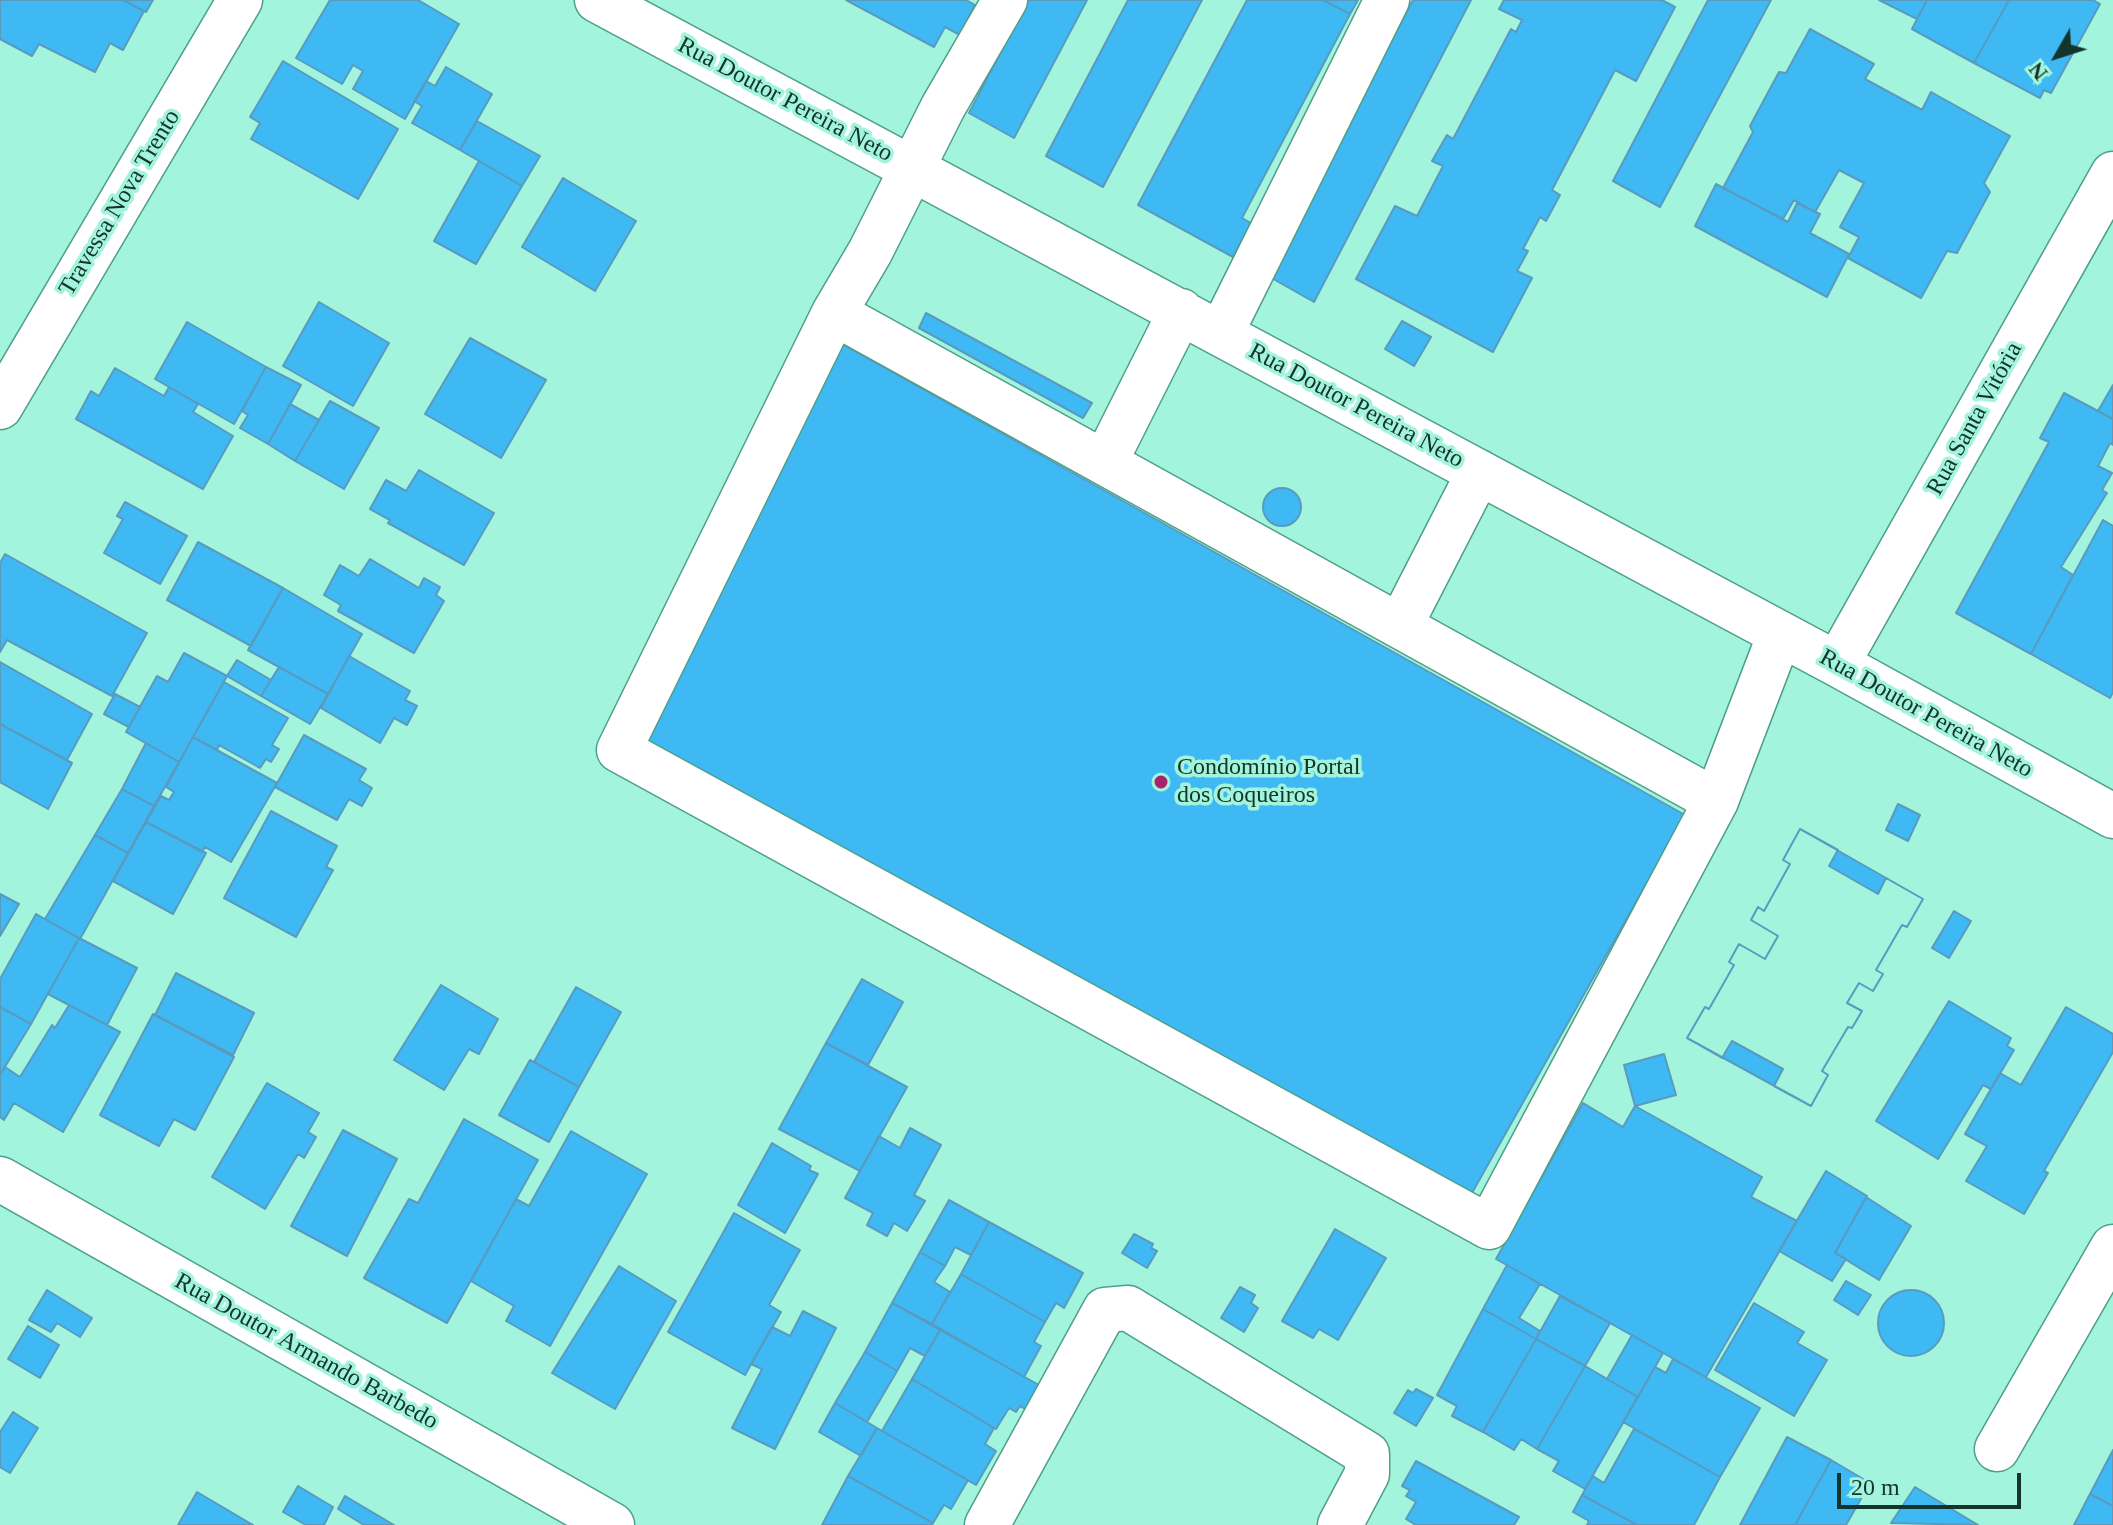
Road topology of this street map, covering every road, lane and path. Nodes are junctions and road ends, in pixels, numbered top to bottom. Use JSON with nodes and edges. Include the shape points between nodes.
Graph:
{"nodes":[{"id":1,"x":240,"y":0,"type":"edge"},
{"id":2,"x":597,"y":0,"type":"edge"},
{"id":3,"x":1005,"y":0,"type":"edge"},
{"id":4,"x":1387,"y":0,"type":"edge"},
{"id":5,"x":912,"y":167,"type":"junction"},
{"id":6,"x":2113,"y":174,"type":"edge"},
{"id":7,"x":1181,"y":311,"type":"junction"},
{"id":8,"x":834,"y":313,"type":"junction"},
{"id":9,"x":1221,"y":333,"type":"junction"},
{"id":10,"x":0,"y":407,"type":"edge"},
{"id":11,"x":1105,"y":462,"type":"junction"},
{"id":12,"x":1479,"y":472,"type":"junction"},
{"id":13,"x":1401,"y":624,"type":"junction"},
{"id":14,"x":1780,"y":634,"type":"junction"},
{"id":15,"x":1837,"y":664,"type":"junction"},
{"id":16,"x":1716,"y":801,"type":"junction"},
{"id":17,"x":2113,"y":816,"type":"edge"},
{"id":18,"x":0,"y":1179,"type":"edge"},
{"id":19,"x":2113,"y":1247,"type":"edge"},
{"id":20,"x":1997,"y":1449,"type":"dead end"},
{"id":21,"x":612,"y":1525,"type":"edge"},
{"id":22,"x":987,"y":1525,"type":"edge"},
{"id":23,"x":1340,"y":1525,"type":"edge"}],
"edges":[{"from":1,"to":10,"type":"street","name":"Travessa Nova Trento"},
{"from":2,"to":5,"type":"street","name":"Rua Doutor Pereira Neto"},
{"from":3,"to":5,"type":"street"},
{"from":4,"to":9,"type":"street"},
{"from":5,"to":7,"type":"street","name":"Rua Doutor Pereira Neto"},
{"from":5,"to":8,"type":"street"},
{"from":6,"to":15,"type":"street","name":"Rua Santa Vitória"},
{"from":7,"to":9,"type":"street","name":"Rua Doutor Pereira Neto"},
{"from":7,"to":11,"type":"street"},
{"from":8,"to":11,"type":"street"},
{"from":8,"to":16,"type":"street","via":[[619,750],[1489,1227]]},
{"from":9,"to":12,"type":"street","name":"Rua Doutor Pereira Neto"},
{"from":11,"to":13,"type":"street"},
{"from":12,"to":13,"type":"street"},
{"from":12,"to":14,"type":"street","name":"Rua Doutor Pereira Neto"},
{"from":13,"to":16,"type":"street"},
{"from":14,"to":15,"type":"street","name":"Rua Doutor Pereira Neto"},
{"from":14,"to":16,"type":"street"},
{"from":15,"to":17,"type":"street","name":"Rua Doutor Pereira Neto"},
{"from":18,"to":21,"type":"street","name":"Rua Doutor Armando Barbedo"},
{"from":19,"to":20,"type":"street"},
{"from":22,"to":23,"type":"street","via":[[1105,1310],[1128,1308],[1367,1454],[1367,1474]]}]}
